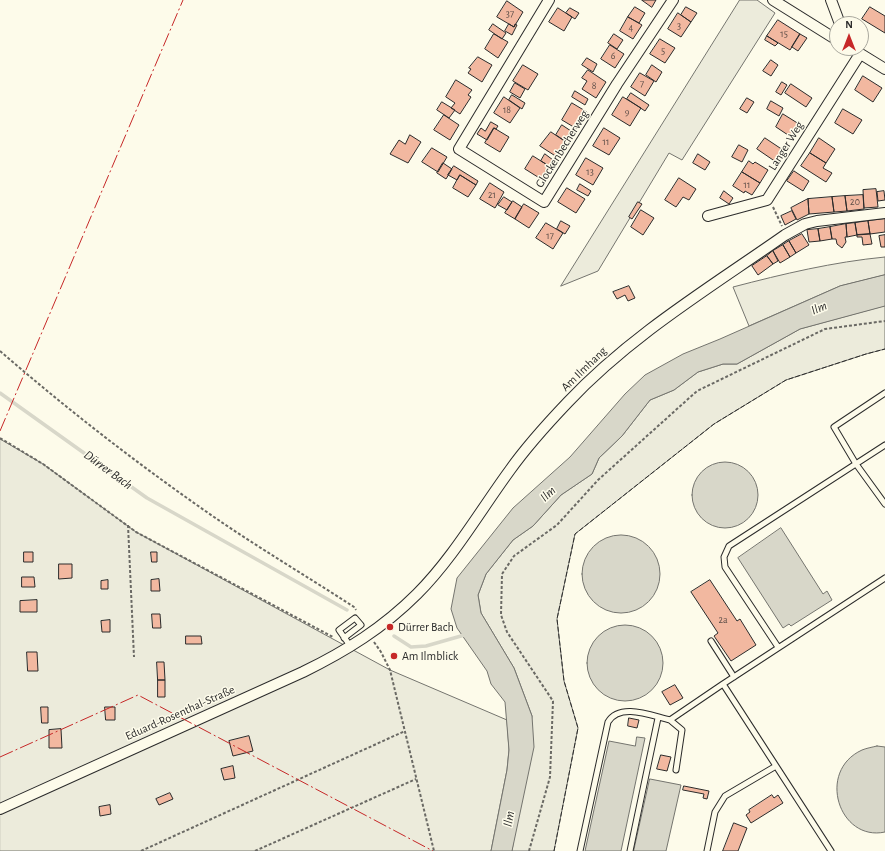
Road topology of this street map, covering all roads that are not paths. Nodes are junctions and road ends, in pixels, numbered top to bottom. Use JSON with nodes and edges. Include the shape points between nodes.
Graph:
{"nodes":[{"id":1,"x":550,"y":0,"type":"edge"},
{"id":2,"x":673,"y":0,"type":"edge"},
{"id":3,"x":772,"y":0,"type":"edge"},
{"id":4,"x":831,"y":0,"type":"edge"},
{"id":5,"x":837,"y":16,"type":"edge"},
{"id":6,"x":829,"y":35,"type":"edge"},
{"id":7,"x":859,"y":56,"type":"edge"},
{"id":8,"x":863,"y":56,"type":"edge"},
{"id":9,"x":885,"y":69,"type":"edge"},
{"id":10,"x":885,"y":213,"type":"edge"},
{"id":11,"x":708,"y":216,"type":"dead end"},
{"id":12,"x":885,"y":393,"type":"edge"},
{"id":13,"x":885,"y":445,"type":"edge"},
{"id":14,"x":856,"y":464,"type":"junction"},
{"id":15,"x":885,"y":504,"type":"edge"},
{"id":16,"x":885,"y":578,"type":"edge"},
{"id":17,"x":368,"y":636,"type":"joint"},
{"id":18,"x":344,"y":638,"type":"dead end"},
{"id":19,"x":711,"y":641,"type":"dead end"},
{"id":20,"x":351,"y":647,"type":"junction"},
{"id":21,"x":778,"y":647,"type":"junction"},
{"id":22,"x":734,"y":677,"type":"junction"},
{"id":23,"x":723,"y":684,"type":"junction"},
{"id":24,"x":658,"y":718,"type":"junction"},
{"id":25,"x":670,"y":720,"type":"junction"},
{"id":26,"x":776,"y":766,"type":"junction"},
{"id":27,"x":676,"y":770,"type":"dead end"},
{"id":28,"x":0,"y":809,"type":"edge"},
{"id":29,"x":580,"y":851,"type":"edge"},
{"id":30,"x":630,"y":851,"type":"edge"},
{"id":31,"x":707,"y":851,"type":"edge"},
{"id":32,"x":831,"y":851,"type":"edge"}],
"edges":[{"from":1,"to":2,"type":"street","name":"Glockenbecherweg","via":[[459,149],[544,202]]},
{"from":3,"to":6,"type":"street"},
{"from":4,"to":5,"type":"street"},
{"from":7,"to":11,"type":"street","name":"Langer Weg","via":[[767,200]]},
{"from":8,"to":9,"type":"street"},
{"from":10,"to":17,"type":"street","name":"Am Ilmhang","via":[[805,224],[785,235],[634,340],[591,378],[511,468],[423,588]]},
{"from":12,"to":14,"type":"lane","via":[[834,427]]},
{"from":13,"to":14,"type":"lane"},
{"from":14,"to":15,"type":"lane"},
{"from":14,"to":21,"type":"lane","via":[[729,546],[724,557],[725,567]]},
{"from":16,"to":21,"type":"lane"},
{"from":17,"to":20,"type":"street","name":"Eduard-Rosenthal-Straße"},
{"from":18,"to":20,"type":"lane"},
{"from":19,"to":22,"type":"lane"},
{"from":20,"to":28,"type":"street","name":"Eduard-Rosenthal-Straße","via":[[303,672]]},
{"from":21,"to":22,"type":"lane"},
{"from":22,"to":23,"type":"lane"},
{"from":23,"to":25,"type":"lane"},
{"from":23,"to":26,"type":"lane"},
{"from":24,"to":25,"type":"lane"},
{"from":24,"to":29,"type":"lane","via":[[623,711],[616,713],[608,722]]},
{"from":24,"to":30,"type":"lane"},
{"from":25,"to":27,"type":"lane","via":[[682,730]]},
{"from":26,"to":31,"type":"lane","via":[[725,796],[715,812]]},
{"from":26,"to":32,"type":"lane"}]}
